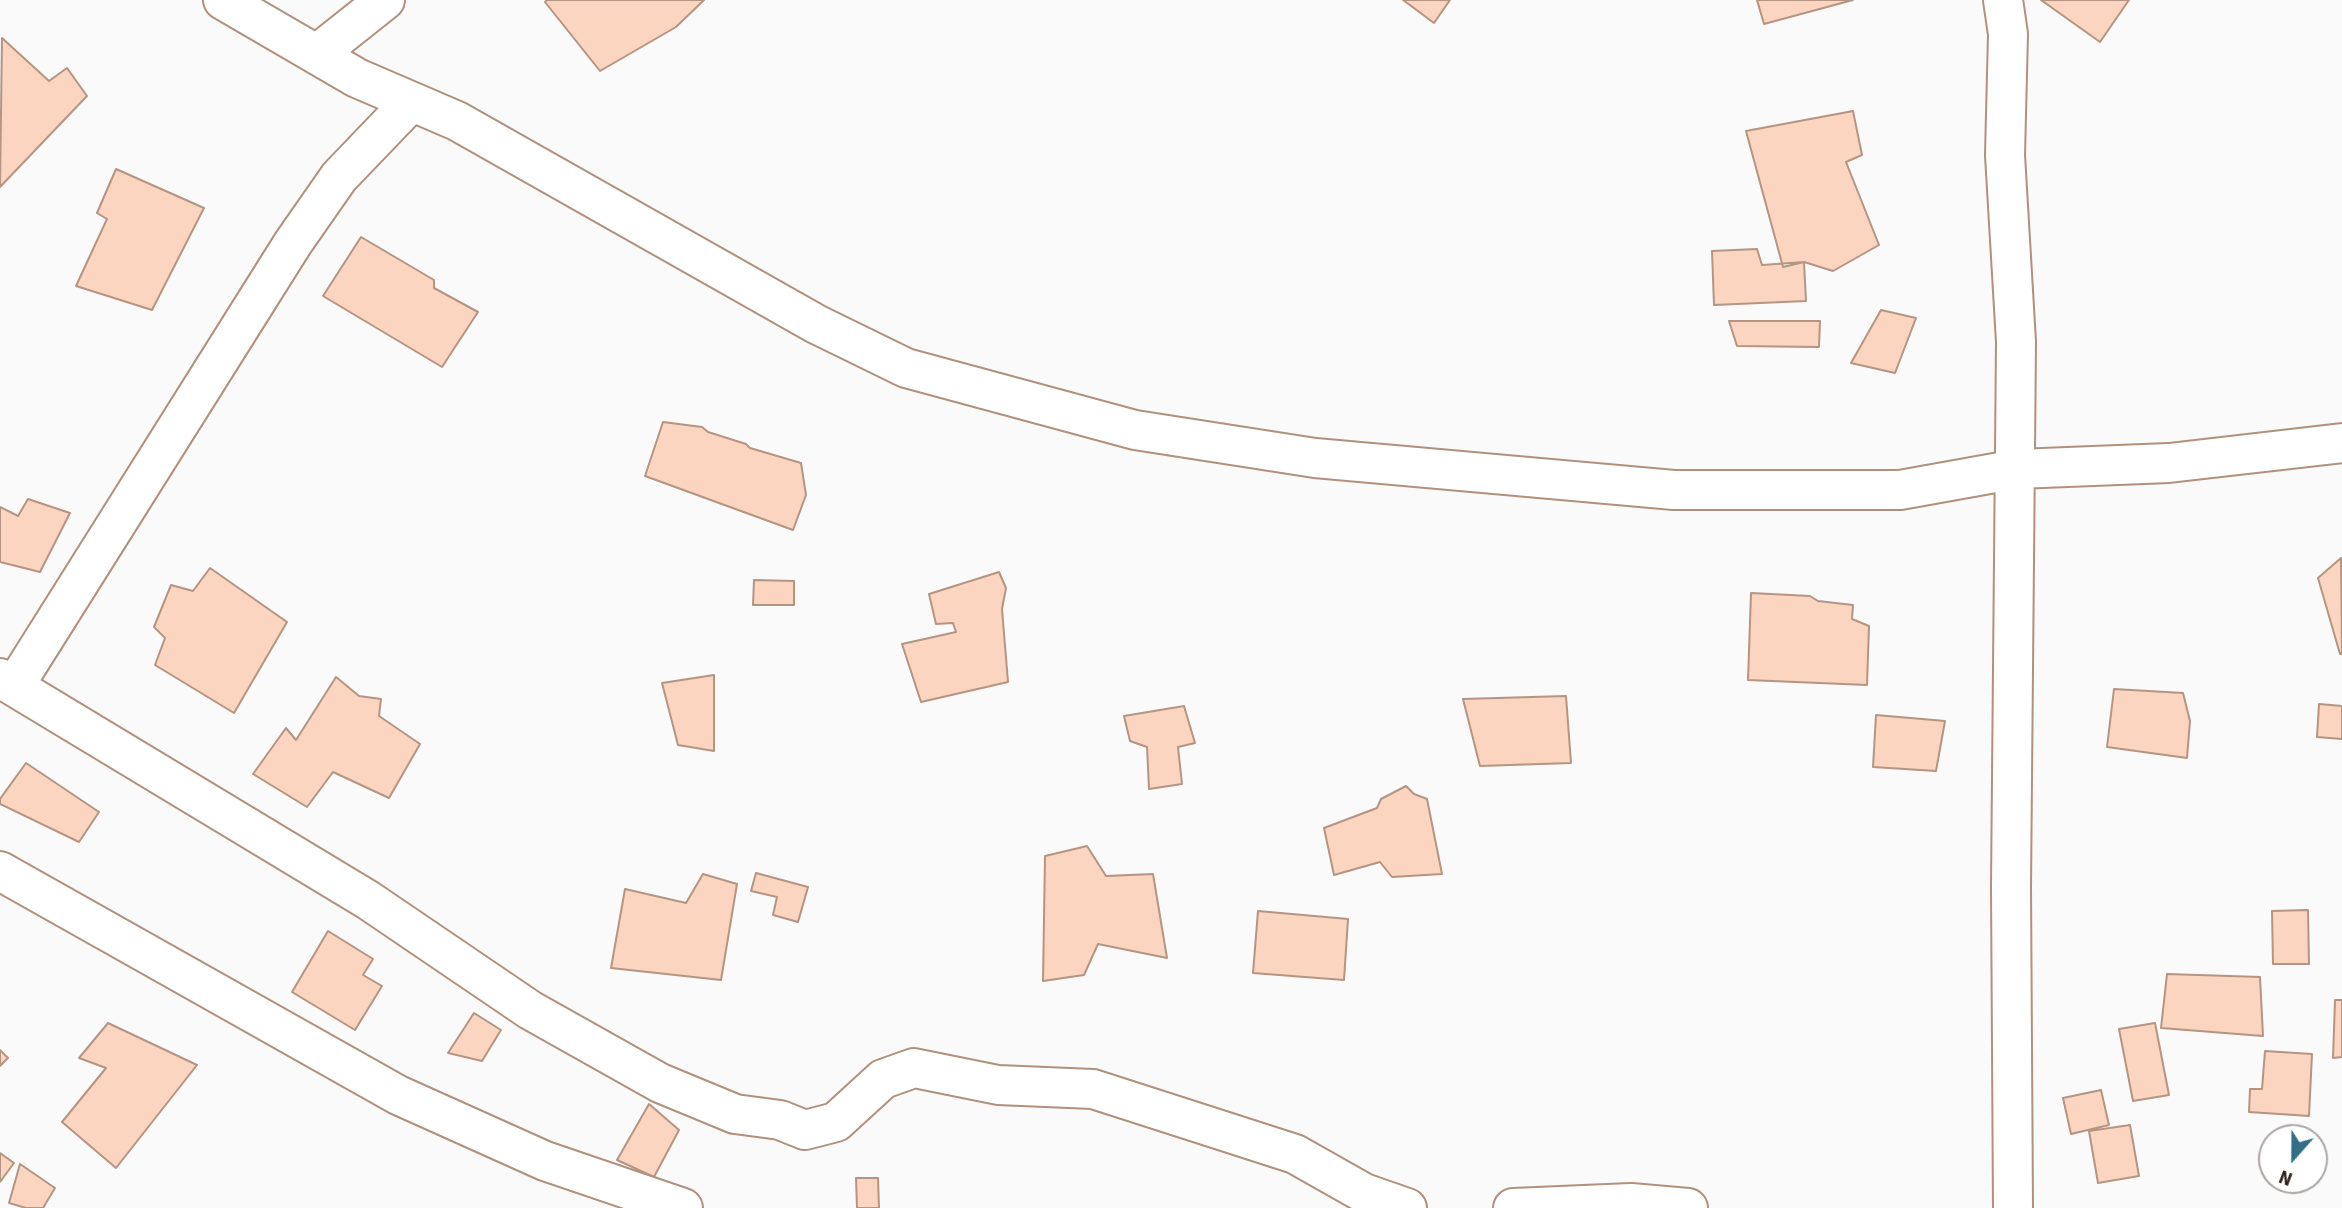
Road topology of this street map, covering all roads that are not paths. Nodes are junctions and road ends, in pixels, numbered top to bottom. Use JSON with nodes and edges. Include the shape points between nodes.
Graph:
{"nodes":[{"id":1,"x":223,"y":0,"type":"edge"},
{"id":2,"x":385,"y":0,"type":"edge"},
{"id":3,"x":2003,"y":0,"type":"edge"},
{"id":4,"x":317,"y":54,"type":"junction"},
{"id":5,"x":410,"y":103,"type":"junction"},
{"id":6,"x":2342,"y":443,"type":"edge"},
{"id":7,"x":2017,"y":469,"type":"junction"},
{"id":8,"x":7,"y":682,"type":"edge"},
{"id":9,"x":0,"y":871,"type":"edge"},
{"id":10,"x":1519,"y":1207,"type":"edge"},
{"id":11,"x":683,"y":1208,"type":"edge"},
{"id":12,"x":1407,"y":1208,"type":"edge"},
{"id":13,"x":1688,"y":1208,"type":"edge"},
{"id":14,"x":2013,"y":1208,"type":"edge"}],
"edges":[{"from":1,"to":4,"type":"street"},
{"from":2,"to":4,"type":"street"},
{"from":3,"to":7,"type":"street","via":[[2008,34],[2005,155],[2016,342]]},
{"from":4,"to":5,"type":"street"},
{"from":5,"to":7,"type":"street","via":[[457,121],[816,324],[906,368],[1135,430],[1315,458],[1674,489],[1900,490]]},
{"from":5,"to":8,"type":"street","via":[[339,177],[293,243]]},
{"from":6,"to":7,"type":"street","via":[[2169,463]]},
{"from":7,"to":14,"type":"street","via":[[2011,887]]},
{"from":8,"to":12,"type":"street","via":[[368,900],[530,1010],[660,1083],[735,1114],[780,1120],[805,1130],[825,1125],[835,1122],[883,1079],[914,1068],[998,1086],[1093,1088],[1295,1154],[1364,1192]]},
{"from":9,"to":11,"type":"street","via":[[398,1095],[533,1157]]},
{"from":10,"to":13,"type":"street","via":[[1631,1203]]}]}
